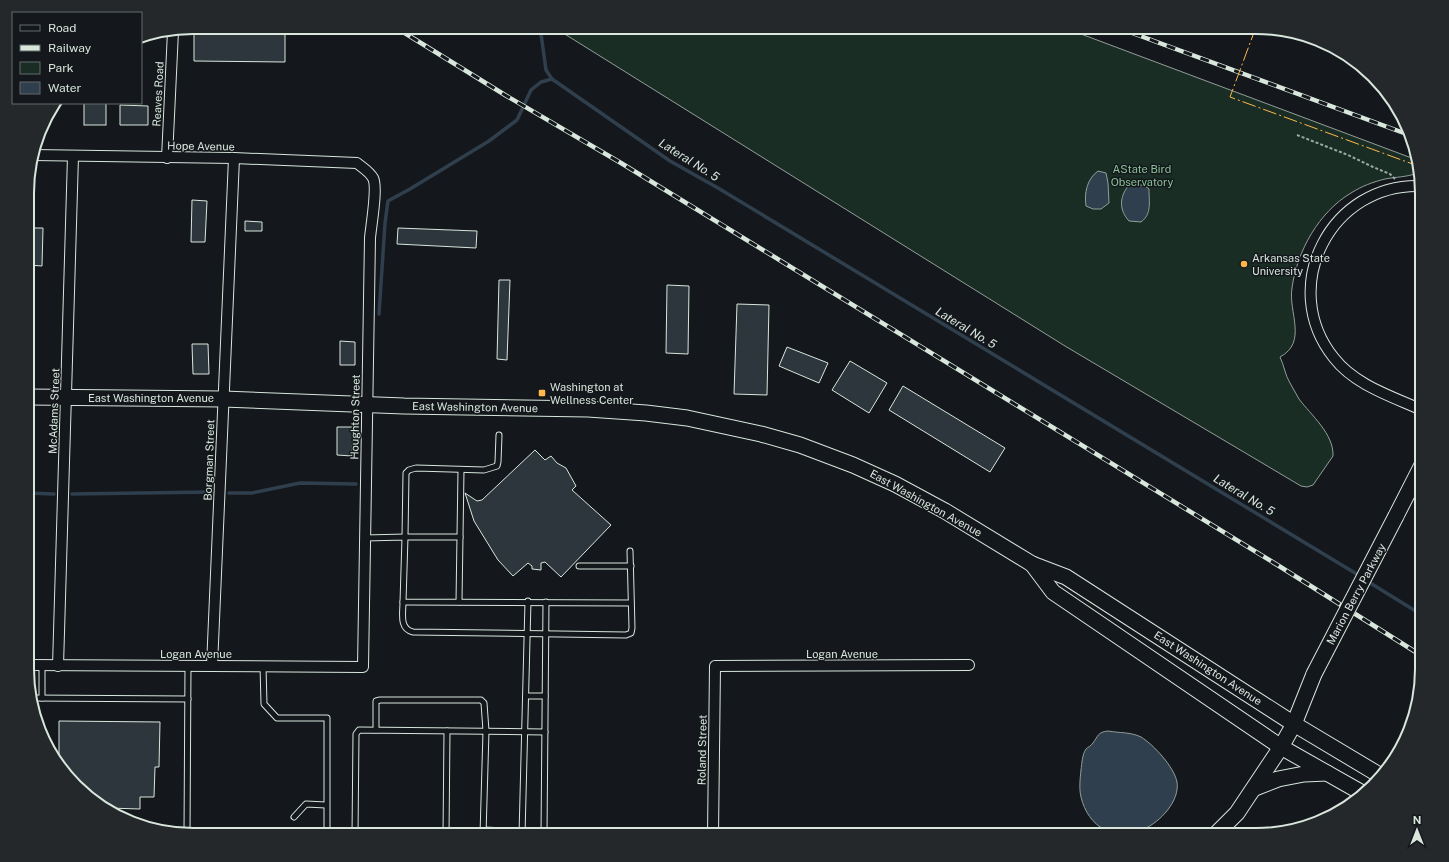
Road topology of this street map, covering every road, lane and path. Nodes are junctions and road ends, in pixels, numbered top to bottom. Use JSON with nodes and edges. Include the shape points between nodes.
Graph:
{"nodes":[{"id":1,"x":174,"y":35,"type":"edge"},
{"id":2,"x":1297,"y":135,"type":"dead end"},
{"id":3,"x":38,"y":155,"type":"edge"},
{"id":4,"x":73,"y":156,"type":"junction"},
{"id":5,"x":167,"y":158,"type":"junction"},
{"id":6,"x":234,"y":158,"type":"junction"},
{"id":7,"x":367,"y":170,"type":"joint"},
{"id":8,"x":1415,"y":186,"type":"edge"},
{"id":9,"x":1400,"y":187,"type":"junction"},
{"id":10,"x":34,"y":398,"type":"edge"},
{"id":11,"x":66,"y":398,"type":"junction"},
{"id":12,"x":223,"y":399,"type":"junction"},
{"id":13,"x":368,"y":404,"type":"junction"},
{"id":14,"x":1415,"y":407,"type":"edge"},
{"id":15,"x":499,"y":436,"type":"dead end"},
{"id":16,"x":461,"y":470,"type":"junction"},
{"id":17,"x":1415,"y":479,"type":"edge"},
{"id":18,"x":405,"y":537,"type":"junction"},
{"id":19,"x":460,"y":537,"type":"junction"},
{"id":20,"x":365,"y":538,"type":"junction"},
{"id":21,"x":630,"y":551,"type":"dead end"},
{"id":22,"x":1032,"y":564,"type":"junction"},
{"id":23,"x":579,"y":566,"type":"dead end"},
{"id":24,"x":631,"y":566,"type":"junction"},
{"id":25,"x":528,"y":601,"type":"junction"},
{"id":26,"x":403,"y":602,"type":"junction"},
{"id":27,"x":459,"y":602,"type":"junction"},
{"id":28,"x":546,"y":602,"type":"junction"},
{"id":29,"x":631,"y":603,"type":"junction"},
{"id":30,"x":527,"y":634,"type":"junction"},
{"id":31,"x":545,"y":634,"type":"junction"},
{"id":32,"x":34,"y":665,"type":"edge"},
{"id":33,"x":969,"y":665,"type":"dead end"},
{"id":34,"x":42,"y":666,"type":"junction"},
{"id":35,"x":58,"y":666,"type":"junction"},
{"id":36,"x":188,"y":666,"type":"junction"},
{"id":37,"x":212,"y":666,"type":"junction"},
{"id":38,"x":263,"y":666,"type":"junction"},
{"id":39,"x":715,"y":666,"type":"joint"},
{"id":40,"x":363,"y":667,"type":"joint"},
{"id":41,"x":526,"y":696,"type":"junction"},
{"id":42,"x":545,"y":696,"type":"junction"},
{"id":43,"x":37,"y":698,"type":"edge"},
{"id":44,"x":42,"y":698,"type":"junction"},
{"id":45,"x":188,"y":699,"type":"junction"},
{"id":46,"x":1294,"y":724,"type":"junction"},
{"id":47,"x":376,"y":730,"type":"junction"},
{"id":48,"x":447,"y":730,"type":"junction"},
{"id":49,"x":486,"y":731,"type":"junction"},
{"id":50,"x":525,"y":732,"type":"junction"},
{"id":51,"x":545,"y":732,"type":"junction"},
{"id":52,"x":1281,"y":747,"type":"junction"},
{"id":53,"x":1328,"y":773,"type":"junction"},
{"id":54,"x":1377,"y":773,"type":"edge"},
{"id":55,"x":1255,"y":788,"type":"junction"},
{"id":56,"x":1359,"y":791,"type":"edge"},
{"id":57,"x":326,"y":805,"type":"junction"},
{"id":58,"x":294,"y":817,"type":"dead end"},
{"id":59,"x":187,"y":828,"type":"edge"},
{"id":60,"x":327,"y":828,"type":"edge"},
{"id":61,"x":355,"y":828,"type":"edge"},
{"id":62,"x":446,"y":828,"type":"edge"},
{"id":63,"x":484,"y":828,"type":"edge"},
{"id":64,"x":522,"y":828,"type":"edge"},
{"id":65,"x":544,"y":828,"type":"edge"},
{"id":66,"x":714,"y":828,"type":"edge"},
{"id":67,"x":1222,"y":828,"type":"edge"}],
"edges":[{"from":1,"to":5,"type":"street","name":"Reaves Road"},
{"from":2,"to":9,"type":"path","via":[[1390,174]]},
{"from":3,"to":4,"type":"street","name":"Hope Avenue"},
{"from":4,"to":5,"type":"street","name":"Hope Avenue"},
{"from":4,"to":11,"type":"street","name":"McAdams Street"},
{"from":5,"to":6,"type":"street","name":"Hope Avenue"},
{"from":6,"to":7,"type":"street","name":"Hope Avenue","via":[[357,164]]},
{"from":6,"to":12,"type":"street","name":"Borgman Street"},
{"from":7,"to":13,"type":"street","name":"Houghton Street","via":[[375,183],[370,238]]},
{"from":8,"to":9,"type":"street"},
{"from":9,"to":14,"type":"street","via":[[1363,200],[1335,224],[1317,255],[1311,300],[1320,336],[1341,366],[1363,383]]},
{"from":10,"to":11,"type":"street","name":"East Washington Avenue"},
{"from":11,"to":12,"type":"street","name":"East Washington Avenue"},
{"from":11,"to":35,"type":"street","name":"McAdams Street"},
{"from":12,"to":13,"type":"street","name":"East Washington Avenue"},
{"from":12,"to":37,"type":"street","name":"Borgman Street"},
{"from":13,"to":20,"type":"street","name":"Houghton Street"},
{"from":13,"to":22,"type":"street","name":"East Washington Avenue","via":[[646,413],[728,426],[853,464],[914,494]]},
{"from":15,"to":16,"type":"lane","via":[[497,466],[484,470]]},
{"from":16,"to":18,"type":"lane","via":[[416,468],[406,473]]},
{"from":16,"to":19,"type":"lane"},
{"from":17,"to":46,"type":"street","name":"Marion Berry Parkway","bridge":true,"via":[[1314,674]]},
{"from":18,"to":19,"type":"lane"},
{"from":18,"to":20,"type":"lane"},
{"from":18,"to":26,"type":"lane"},
{"from":19,"to":27,"type":"lane"},
{"from":20,"to":40,"type":"street","name":"Houghton Street"},
{"from":21,"to":24,"type":"lane"},
{"from":22,"to":46,"type":"street","name":"East Washington Avenue","via":[[1066,577]]},
{"from":22,"to":52,"type":"street","name":"East Washington Avenue","via":[[1053,592]]},
{"from":23,"to":24,"type":"lane"},
{"from":24,"to":29,"type":"lane"},
{"from":25,"to":27,"type":"lane"},
{"from":25,"to":28,"type":"lane"},
{"from":25,"to":30,"type":"lane"},
{"from":26,"to":27,"type":"lane"},
{"from":26,"to":30,"type":"lane","via":[[403,624],[407,631]]},
{"from":28,"to":29,"type":"lane"},
{"from":28,"to":31,"type":"lane"},
{"from":29,"to":31,"type":"lane","via":[[632,628],[626,635]]},
{"from":30,"to":31,"type":"lane"},
{"from":30,"to":41,"type":"lane"},
{"from":31,"to":42,"type":"lane"},
{"from":32,"to":34,"type":"street","name":"Logan Avenue"},
{"from":33,"to":39,"type":"street","name":"Logan Avenue"},
{"from":34,"to":35,"type":"street","name":"Logan Avenue"},
{"from":34,"to":44,"type":"lane"},
{"from":35,"to":36,"type":"street","name":"Logan Avenue"},
{"from":36,"to":37,"type":"street","name":"Logan Avenue"},
{"from":36,"to":45,"type":"lane"},
{"from":37,"to":38,"type":"street","name":"Logan Avenue"},
{"from":38,"to":40,"type":"street","name":"Logan Avenue"},
{"from":38,"to":57,"type":"lane","via":[[264,704],[277,718],[327,718]]},
{"from":39,"to":66,"type":"street","name":"Roland Street"},
{"from":41,"to":42,"type":"lane"},
{"from":41,"to":50,"type":"lane"},
{"from":42,"to":51,"type":"lane"},
{"from":43,"to":44,"type":"lane"},
{"from":44,"to":45,"type":"lane"},
{"from":45,"to":59,"type":"lane"},
{"from":46,"to":52,"type":"street","name":"Marion Berry Parkway"},
{"from":46,"to":54,"type":"street","name":"East Washington Avenue"},
{"from":47,"to":48,"type":"lane"},
{"from":47,"to":49,"type":"lane","via":[[376,701],[481,700],[484,703]]},
{"from":47,"to":61,"type":"lane","via":[[359,730],[356,734]]},
{"from":48,"to":49,"type":"lane"},
{"from":48,"to":62,"type":"lane"},
{"from":49,"to":50,"type":"lane"},
{"from":49,"to":63,"type":"lane"},
{"from":50,"to":51,"type":"lane"},
{"from":50,"to":64,"type":"lane"},
{"from":51,"to":65,"type":"lane"},
{"from":52,"to":53,"type":"street","name":"East Washington Avenue"},
{"from":52,"to":55,"type":"street","name":"Marion Berry Parkway"},
{"from":53,"to":55,"type":"street","via":[[1278,779]]},
{"from":53,"to":56,"type":"street","name":"East Washington Avenue"},
{"from":55,"to":67,"type":"street","name":"Marion Berry Parkway","via":[[1237,814]]},
{"from":57,"to":58,"type":"lane","via":[[306,804]]},
{"from":57,"to":60,"type":"lane"}]}
